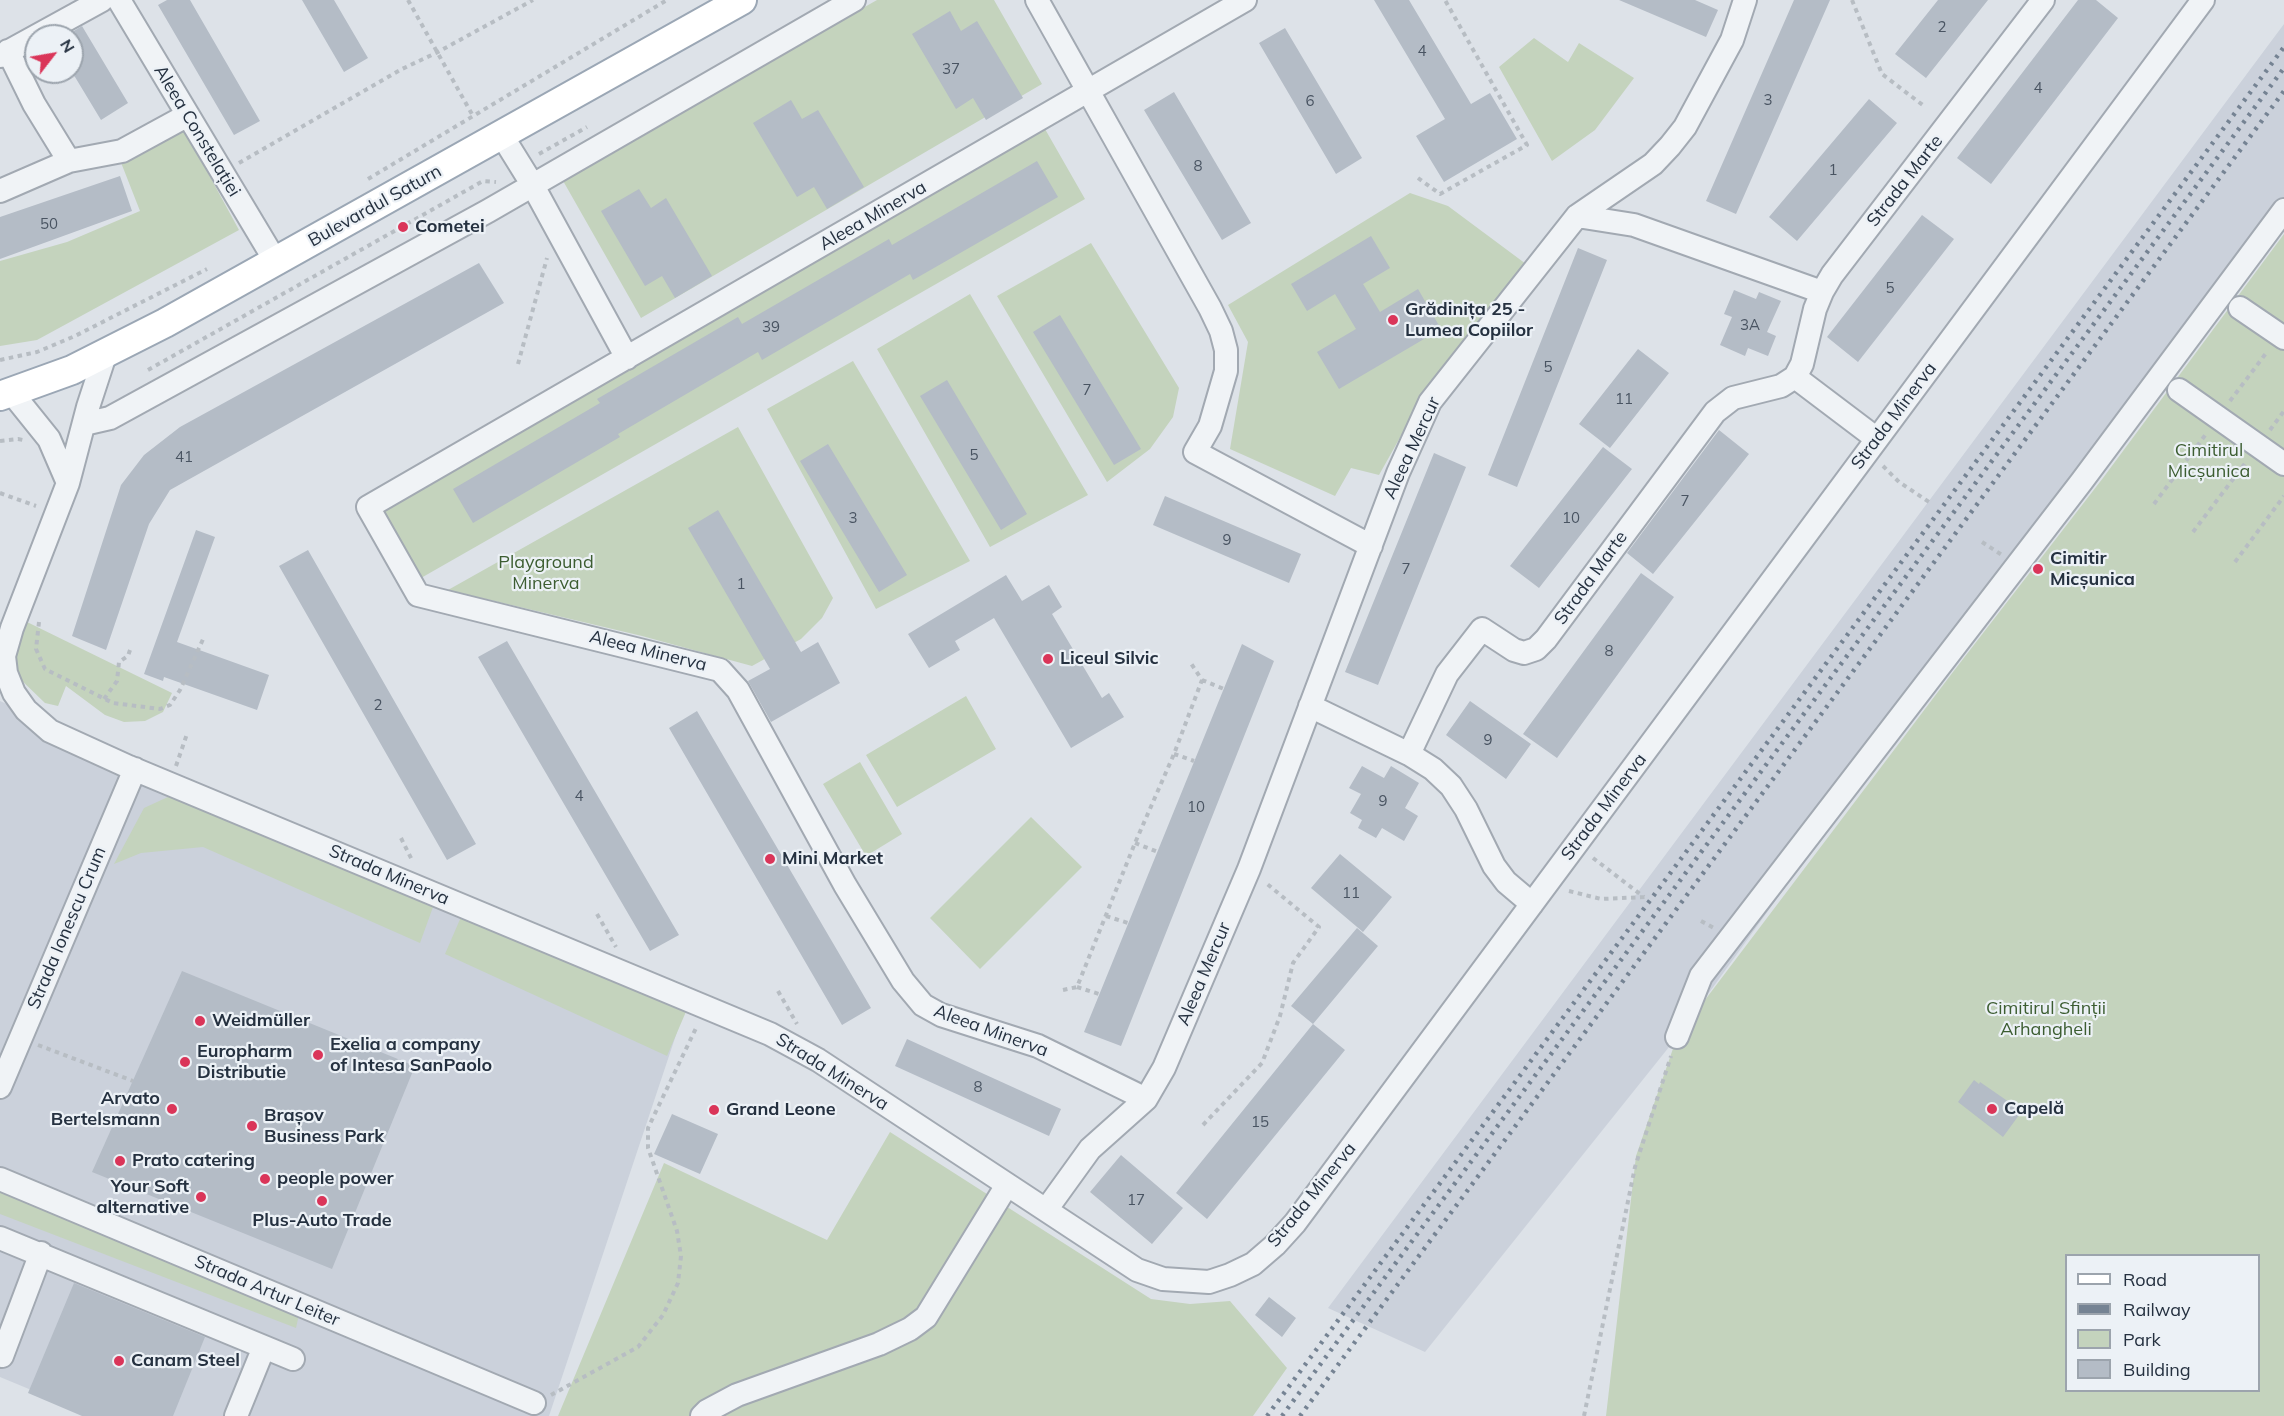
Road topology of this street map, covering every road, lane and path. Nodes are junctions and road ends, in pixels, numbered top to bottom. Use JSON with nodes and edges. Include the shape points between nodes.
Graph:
{"nodes":[{"id":1,"x":102,"y":0,"type":"edge"},
{"id":2,"x":119,"y":0,"type":"edge"},
{"id":3,"x":408,"y":0,"type":"edge"},
{"id":4,"x":532,"y":0,"type":"edge"},
{"id":5,"x":667,"y":0,"type":"edge"},
{"id":6,"x":742,"y":0,"type":"edge"},
{"id":7,"x":854,"y":0,"type":"edge"},
{"id":8,"x":1038,"y":0,"type":"edge"},
{"id":9,"x":1245,"y":0,"type":"edge"},
{"id":10,"x":1445,"y":0,"type":"edge"},
{"id":11,"x":1745,"y":0,"type":"edge"},
{"id":12,"x":1852,"y":0,"type":"edge"},
{"id":13,"x":2043,"y":0,"type":"edge"},
{"id":14,"x":2196,"y":2,"type":"edge"},
{"id":15,"x":4,"y":53,"type":"edge"},
{"id":16,"x":436,"y":53,"type":"junction"},
{"id":17,"x":1088,"y":92,"type":"junction"},
{"id":18,"x":1924,"y":106,"type":"dead end"},
{"id":19,"x":188,"y":115,"type":"junction"},
{"id":20,"x":473,"y":116,"type":"junction"},
{"id":21,"x":501,"y":134,"type":"junction"},
{"id":22,"x":69,"y":161,"type":"junction"},
{"id":23,"x":223,"y":172,"type":"junction"},
{"id":24,"x":1419,"y":178,"type":"dead end"},
{"id":25,"x":367,"y":179,"type":"dead end"},
{"id":26,"x":532,"y":184,"type":"junction"},
{"id":27,"x":0,"y":192,"type":"edge"},
{"id":28,"x":2284,"y":210,"type":"edge"},
{"id":29,"x":1577,"y":216,"type":"junction"},
{"id":30,"x":555,"y":228,"type":"junction"},
{"id":31,"x":276,"y":262,"type":"junction"},
{"id":32,"x":211,"y":267,"type":"dead end"},
{"id":33,"x":1822,"y":292,"type":"junction"},
{"id":34,"x":2240,"y":308,"type":"dead end"},
{"id":35,"x":2284,"y":338,"type":"edge"},
{"id":36,"x":105,"y":355,"type":"junction"},
{"id":37,"x":627,"y":358,"type":"junction"},
{"id":38,"x":0,"y":360,"type":"edge"},
{"id":39,"x":518,"y":364,"type":"dead end"},
{"id":40,"x":146,"y":371,"type":"dead end"},
{"id":41,"x":1796,"y":377,"type":"junction"},
{"id":42,"x":2179,"y":390,"type":"dead end"},
{"id":43,"x":6,"y":395,"type":"edge"},
{"id":44,"x":2284,"y":411,"type":"edge"},
{"id":45,"x":84,"y":424,"type":"junction"},
{"id":46,"x":1873,"y":445,"type":"junction"},
{"id":47,"x":2258,"y":445,"type":"junction"},
{"id":48,"x":2284,"y":464,"type":"edge"},
{"id":49,"x":68,"y":483,"type":"junction"},
{"id":50,"x":0,"y":493,"type":"edge"},
{"id":51,"x":2284,"y":496,"type":"edge"},
{"id":52,"x":43,"y":497,"type":"dead end"},
{"id":53,"x":1932,"y":504,"type":"dead end"},
{"id":54,"x":2193,"y":532,"type":"dead end"},
{"id":55,"x":1371,"y":546,"type":"junction"},
{"id":56,"x":2235,"y":562,"type":"dead end"},
{"id":57,"x":39,"y":621,"type":"dead end"},
{"id":58,"x":204,"y":637,"type":"dead end"},
{"id":59,"x":130,"y":650,"type":"dead end"},
{"id":60,"x":1190,"y":662,"type":"dead end"},
{"id":61,"x":1202,"y":680,"type":"junction"},
{"id":62,"x":1224,"y":689,"type":"dead end"},
{"id":63,"x":104,"y":699,"type":"junction"},
{"id":64,"x":1310,"y":706,"type":"junction"},
{"id":65,"x":1174,"y":754,"type":"junction"},
{"id":66,"x":1409,"y":754,"type":"junction"},
{"id":67,"x":1194,"y":761,"type":"dead end"},
{"id":68,"x":135,"y":769,"type":"junction"},
{"id":69,"x":1135,"y":843,"type":"junction"},
{"id":70,"x":1576,"y":845,"type":"junction"},
{"id":71,"x":1158,"y":852,"type":"dead end"},
{"id":72,"x":1249,"y":869,"type":"junction"},
{"id":73,"x":1546,"y":885,"type":"junction"},
{"id":74,"x":1532,"y":904,"type":"junction"},
{"id":75,"x":597,"y":914,"type":"dead end"},
{"id":76,"x":1106,"y":916,"type":"junction"},
{"id":77,"x":1128,"y":923,"type":"dead end"},
{"id":78,"x":617,"y":970,"type":"junction"},
{"id":79,"x":1077,"y":987,"type":"junction"},
{"id":80,"x":1063,"y":990,"type":"dead end"},
{"id":81,"x":778,"y":991,"type":"dead end"},
{"id":82,"x":1100,"y":994,"type":"dead end"},
{"id":83,"x":706,"y":1005,"type":"junction"},
{"id":84,"x":800,"y":1031,"type":"dead end"},
{"id":85,"x":1677,"y":1037,"type":"joint"},
{"id":86,"x":21,"y":1038,"type":"junction"},
{"id":87,"x":133,"y":1081,"type":"dead end"},
{"id":88,"x":0,"y":1087,"type":"edge"},
{"id":89,"x":1146,"y":1099,"type":"junction"},
{"id":90,"x":1203,"y":1125,"type":"dead end"},
{"id":91,"x":0,"y":1179,"type":"edge"},
{"id":92,"x":1007,"y":1185,"type":"junction"},
{"id":93,"x":1046,"y":1210,"type":"junction"},
{"id":94,"x":0,"y":1238,"type":"edge"},
{"id":95,"x":40,"y":1253,"type":"junction"},
{"id":96,"x":264,"y":1347,"type":"junction"},
{"id":97,"x":0,"y":1356,"type":"edge"},
{"id":98,"x":293,"y":1359,"type":"dead end"},
{"id":99,"x":534,"y":1403,"type":"joint"},
{"id":100,"x":236,"y":1416,"type":"edge"},
{"id":101,"x":702,"y":1416,"type":"edge"},
{"id":102,"x":1584,"y":1416,"type":"edge"}],
"edges":[{"from":1,"to":15,"type":"street"},
{"from":2,"to":19,"type":"street","name":"Aleea Constelației"},
{"from":3,"to":16,"type":"path"},
{"from":4,"to":16,"type":"path"},
{"from":5,"to":20,"type":"path"},
{"from":6,"to":21,"type":"main road","name":"Bulevardul Saturn"},
{"from":7,"to":26,"type":"street"},
{"from":8,"to":17,"type":"street"},
{"from":9,"to":17,"type":"street"},
{"from":10,"to":24,"type":"path","via":[[1527,145],[1440,194]]},
{"from":11,"to":29,"type":"street","name":"Aleea Mercur","via":[[1732,40],[1685,127],[1653,164]]},
{"from":12,"to":18,"type":"path","via":[[1882,74]]},
{"from":13,"to":33,"type":"street","name":"Strada Marte"},
{"from":14,"to":46,"type":"street","name":"Strada Minerva"},
{"from":15,"to":22,"type":"street"},
{"from":16,"to":20,"type":"path"},
{"from":16,"to":23,"type":"path"},
{"from":17,"to":37,"type":"street","name":"Aleea Minerva"},
{"from":17,"to":55,"type":"street","via":[[1221,331],[1227,371],[1210,426],[1195,452]]},
{"from":19,"to":22,"type":"street","via":[[122,151]]},
{"from":19,"to":23,"type":"street","name":"Aleea Constelației"},
{"from":20,"to":25,"type":"path"},
{"from":21,"to":26,"type":"street"},
{"from":21,"to":31,"type":"main road","name":"Bulevardul Saturn"},
{"from":22,"to":27,"type":"street"},
{"from":23,"to":31,"type":"street","name":"Aleea Constelației"},
{"from":26,"to":30,"type":"street"},
{"from":26,"to":40,"type":"path","via":[[483,181]]},
{"from":26,"to":45,"type":"street","via":[[110,417]]},
{"from":28,"to":85,"type":"street","via":[[2082,481],[1701,976]]},
{"from":29,"to":33,"type":"street","via":[[1634,225]]},
{"from":29,"to":55,"type":"street","name":"Aleea Mercur","via":[[1430,402]]},
{"from":30,"to":37,"type":"street"},
{"from":30,"to":39,"type":"path"},
{"from":31,"to":36,"type":"main road","name":"Bulevardul Saturn"},
{"from":32,"to":38,"type":"path","via":[[75,336],[37,352]]},
{"from":33,"to":41,"type":"street","name":"Strada Marte"},
{"from":34,"to":35,"type":"street"},
{"from":36,"to":43,"type":"main road","name":"Bulevardul Saturn"},
{"from":36,"to":45,"type":"street","name":"Strada Minerva"},
{"from":37,"to":89,"type":"street","name":"Aleea Minerva","via":[[368,507],[418,595],[720,670],[738,690],[845,885],[903,981],[923,1005],[941,1015],[1038,1046]]},
{"from":41,"to":46,"type":"street"},
{"from":41,"to":66,"type":"street","name":"Strada Marte","via":[[1781,386],[1732,398],[1715,411],[1536,649],[1524,653],[1514,650],[1482,629],[1447,674]]},
{"from":42,"to":47,"type":"street"},
{"from":43,"to":49,"type":"street","via":[[49,439]]},
{"from":44,"to":47,"type":"path"},
{"from":45,"to":49,"type":"street","name":"Strada Minerva"},
{"from":46,"to":53,"type":"path","via":[[1899,482]]},
{"from":46,"to":70,"type":"street","name":"Strada Minerva"},
{"from":47,"to":48,"type":"street"},
{"from":47,"to":54,"type":"path"},
{"from":49,"to":68,"type":"street","name":"Strada Minerva","via":[[6,643],[6,673],[26,710],[50,730]]},
{"from":50,"to":52,"type":"path","via":[[38,507]]},
{"from":51,"to":56,"type":"path"},
{"from":55,"to":64,"type":"street","name":"Aleea Mercur"},
{"from":57,"to":63,"type":"path","via":[[36,649],[45,669]]},
{"from":58,"to":63,"type":"path","via":[[170,705],[160,709]]},
{"from":59,"to":63,"type":"path","via":[[119,662],[117,681]]},
{"from":60,"to":61,"type":"path"},
{"from":61,"to":62,"type":"path"},
{"from":61,"to":65,"type":"path"},
{"from":64,"to":66,"type":"street"},
{"from":64,"to":72,"type":"street","name":"Aleea Mercur"},
{"from":65,"to":67,"type":"path"},
{"from":65,"to":69,"type":"path"},
{"from":66,"to":74,"type":"street","via":[[1451,786],[1494,866]]},
{"from":68,"to":78,"type":"street","name":"Strada Minerva"},
{"from":68,"to":86,"type":"street","name":"Strada Ionescu Crum"},
{"from":69,"to":71,"type":"path"},
{"from":69,"to":76,"type":"path"},
{"from":70,"to":73,"type":"street","name":"Strada Minerva"},
{"from":70,"to":73,"type":"path","via":[[1645,897],[1601,899]]},
{"from":72,"to":89,"type":"street","name":"Aleea Mercur","via":[[1164,1068]]},
{"from":72,"to":90,"type":"path","via":[[1319,927],[1293,963],[1280,1016],[1262,1063]]},
{"from":73,"to":74,"type":"street","name":"Strada Minerva"},
{"from":74,"to":93,"type":"street","name":"Strada Minerva","via":[[1295,1223],[1253,1264],[1209,1282],[1163,1279],[1137,1270]]},
{"from":75,"to":78,"type":"path","via":[[622,958]]},
{"from":76,"to":77,"type":"path"},
{"from":76,"to":79,"type":"path"},
{"from":78,"to":83,"type":"street","name":"Strada Minerva"},
{"from":79,"to":80,"type":"path"},
{"from":79,"to":82,"type":"path"},
{"from":81,"to":84,"type":"path"},
{"from":83,"to":92,"type":"street","name":"Strada Minerva","via":[[818,1060]]},
{"from":83,"to":99,"type":"path","via":[[648,1128],[648,1148],[677,1231],[681,1256],[678,1283],[663,1315],[638,1347]]},
{"from":85,"to":102,"type":"path","via":[[1635,1167]]},
{"from":86,"to":87,"type":"path"},
{"from":86,"to":88,"type":"street","name":"Strada Ionescu Crum"},
{"from":89,"to":93,"type":"street","name":"Aleea Mercur","via":[[1090,1149]]},
{"from":91,"to":99,"type":"street","name":"Strada Artur Leiter"},
{"from":92,"to":93,"type":"street","name":"Strada Minerva"},
{"from":92,"to":101,"type":"street","via":[[926,1317],[879,1344],[737,1395]]},
{"from":94,"to":95,"type":"street"},
{"from":95,"to":96,"type":"street"},
{"from":95,"to":97,"type":"street"},
{"from":96,"to":98,"type":"street"},
{"from":96,"to":100,"type":"street"}]}
